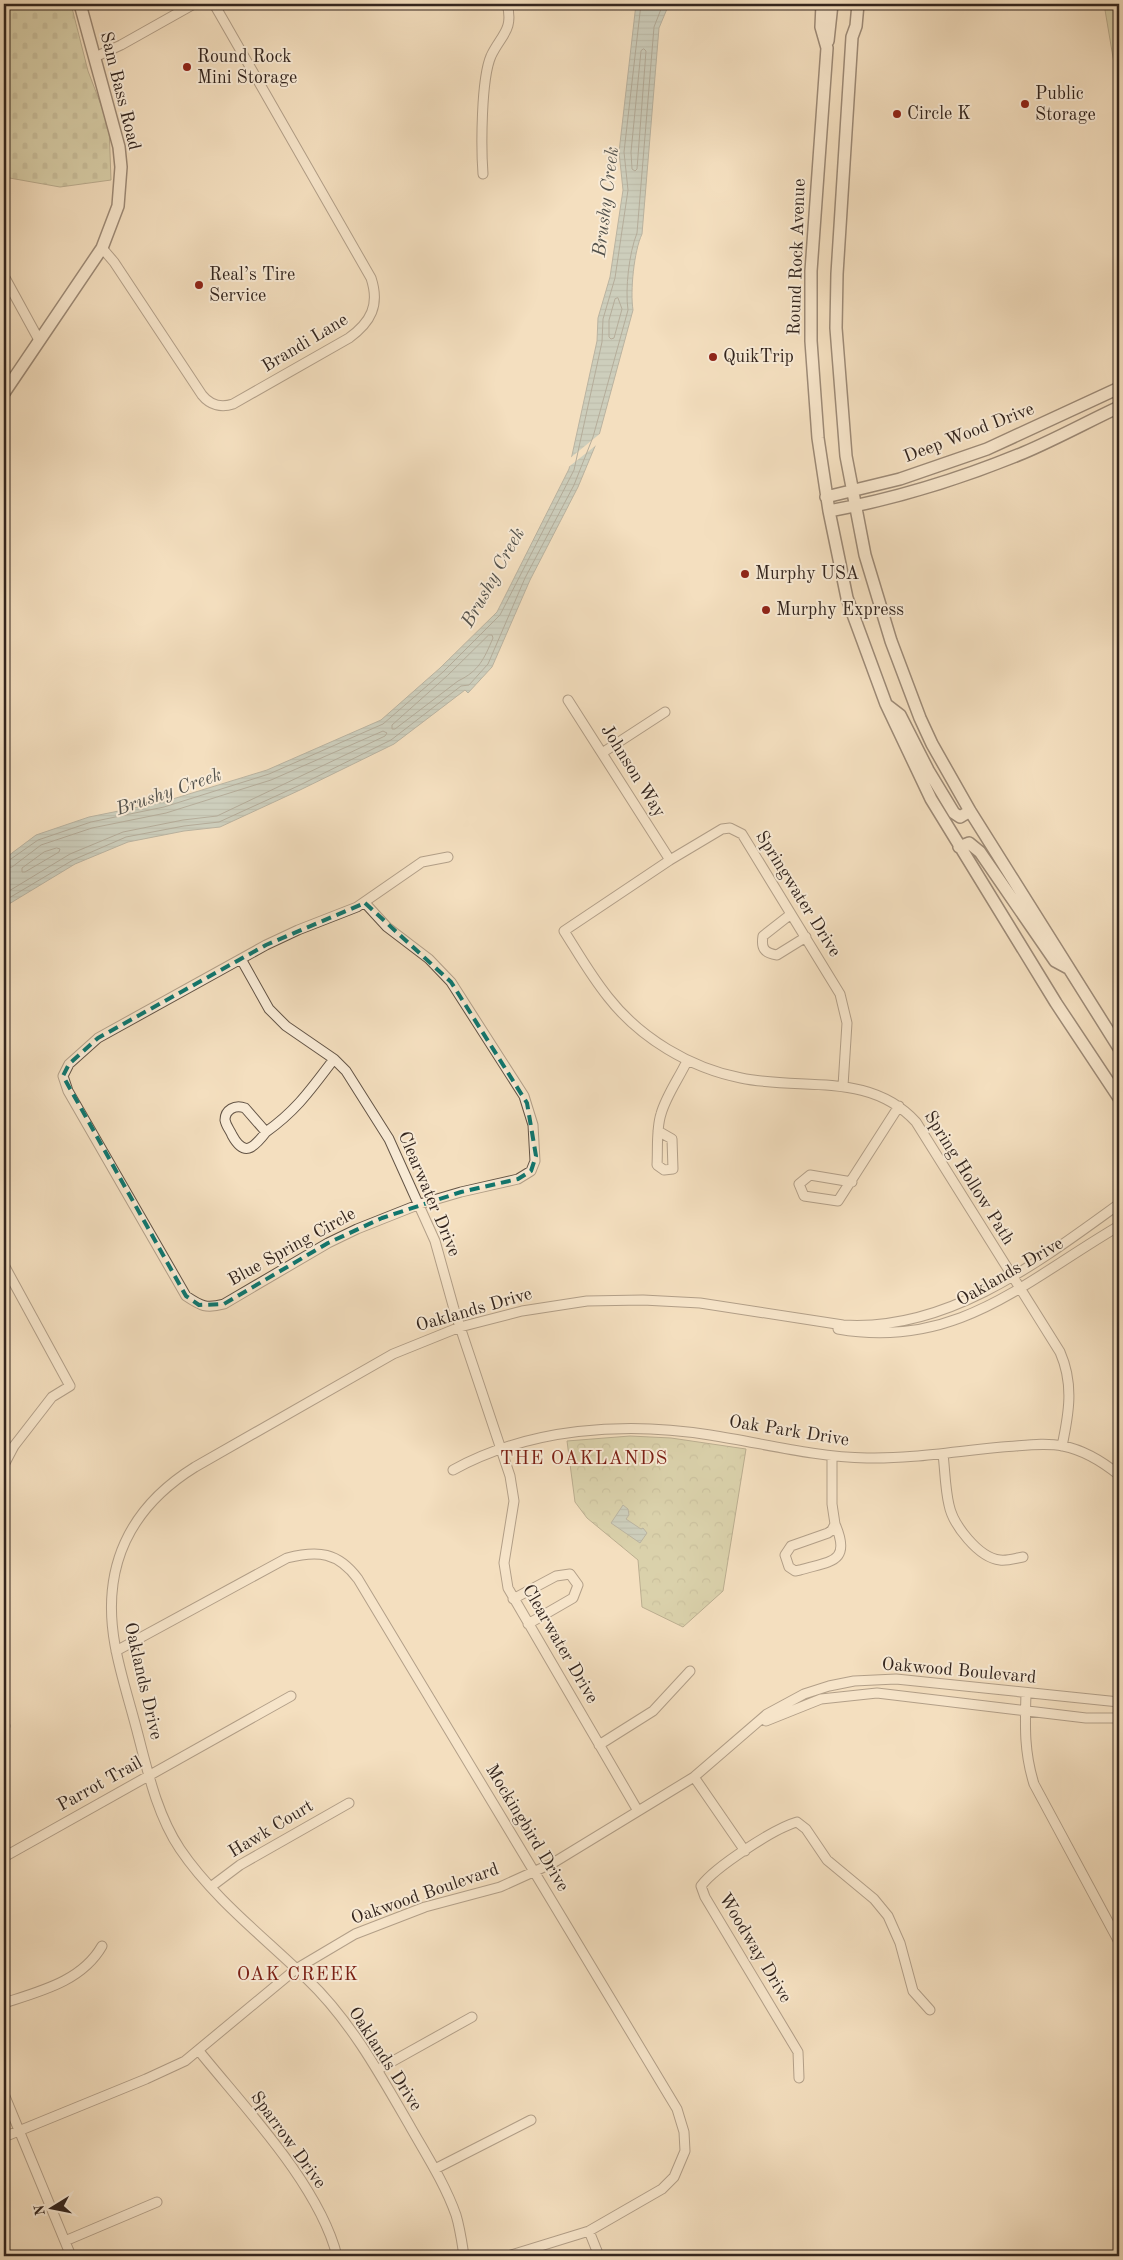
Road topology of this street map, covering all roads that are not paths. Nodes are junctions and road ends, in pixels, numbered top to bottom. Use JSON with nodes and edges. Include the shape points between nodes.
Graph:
{"nodes":[{"id":1,"x":80,"y":4,"type":"edge"},
{"id":2,"x":194,"y":4,"type":"edge"},
{"id":3,"x":214,"y":4,"type":"edge"},
{"id":4,"x":507,"y":4,"type":"edge"},
{"id":5,"x":822,"y":4,"type":"edge"},
{"id":6,"x":832,"y":4,"type":"edge"},
{"id":7,"x":852,"y":4,"type":"edge"},
{"id":8,"x":858,"y":4,"type":"edge"},
{"id":9,"x":852,"y":37,"type":"junction"},
{"id":10,"x":827,"y":48,"type":"junction"},
{"id":11,"x":94,"y":57,"type":"junction"},
{"id":12,"x":483,"y":174,"type":"dead end"},
{"id":13,"x":102,"y":248,"type":"junction"},
{"id":14,"x":4,"y":276,"type":"edge"},
{"id":15,"x":40,"y":340,"type":"junction"},
{"id":16,"x":1119,"y":388,"type":"edge"},
{"id":17,"x":4,"y":393,"type":"edge"},
{"id":18,"x":1119,"y":407,"type":"edge"},
{"id":19,"x":852,"y":491,"type":"junction"},
{"id":20,"x":826,"y":497,"type":"junction"},
{"id":21,"x":855,"y":506,"type":"junction"},
{"id":22,"x":829,"y":511,"type":"junction"},
{"id":23,"x":568,"y":700,"type":"dead end"},
{"id":24,"x":886,"y":704,"type":"junction"},
{"id":25,"x":665,"y":712,"type":"dead end"},
{"id":26,"x":602,"y":753,"type":"junction"},
{"id":27,"x":970,"y":811,"type":"junction"},
{"id":28,"x":960,"y":847,"type":"junction"},
{"id":29,"x":448,"y":857,"type":"dead end"},
{"id":30,"x":670,"y":860,"type":"junction"},
{"id":31,"x":365,"y":903,"type":"junction"},
{"id":32,"x":791,"y":914,"type":"junction"},
{"id":33,"x":564,"y":931,"type":"joint"},
{"id":34,"x":806,"y":938,"type":"junction"},
{"id":35,"x":241,"y":959,"type":"junction"},
{"id":36,"x":1070,"y":969,"type":"junction"},
{"id":37,"x":1119,"y":1048,"type":"edge"},
{"id":38,"x":334,"y":1059,"type":"junction"},
{"id":39,"x":687,"y":1061,"type":"junction"},
{"id":40,"x":843,"y":1086,"type":"junction"},
{"id":41,"x":1119,"y":1098,"type":"edge"},
{"id":42,"x":899,"y":1106,"type":"junction"},
{"id":43,"x":658,"y":1131,"type":"dead end"},
{"id":44,"x":266,"y":1132,"type":"junction"},
{"id":45,"x":852,"y":1182,"type":"junction"},
{"id":46,"x":420,"y":1204,"type":"junction"},
{"id":47,"x":1119,"y":1204,"type":"edge"},
{"id":48,"x":1119,"y":1226,"type":"edge"},
{"id":49,"x":4,"y":1268,"type":"edge"},
{"id":50,"x":1012,"y":1276,"type":"junction"},
{"id":51,"x":1020,"y":1288,"type":"junction"},
{"id":52,"x":792,"y":1318,"type":"junction"},
{"id":53,"x":460,"y":1327,"type":"junction"},
{"id":54,"x":1062,"y":1446,"type":"junction"},
{"id":55,"x":502,"y":1450,"type":"junction"},
{"id":56,"x":943,"y":1454,"type":"junction"},
{"id":57,"x":832,"y":1456,"type":"junction"},
{"id":58,"x":4,"y":1465,"type":"edge"},
{"id":59,"x":453,"y":1470,"type":"dead end"},
{"id":60,"x":1119,"y":1475,"type":"edge"},
{"id":61,"x":835,"y":1524,"type":"junction"},
{"id":62,"x":1023,"y":1557,"type":"dead end"},
{"id":63,"x":513,"y":1599,"type":"junction"},
{"id":64,"x":528,"y":1624,"type":"junction"},
{"id":65,"x":116,"y":1651,"type":"junction"},
{"id":66,"x":690,"y":1671,"type":"dead end"},
{"id":67,"x":1026,"y":1693,"type":"junction"},
{"id":68,"x":291,"y":1696,"type":"dead end"},
{"id":69,"x":1119,"y":1702,"type":"edge"},
{"id":70,"x":1025,"y":1712,"type":"junction"},
{"id":71,"x":1119,"y":1718,"type":"edge"},
{"id":72,"x":748,"y":1730,"type":"junction"},
{"id":73,"x":599,"y":1746,"type":"junction"},
{"id":74,"x":149,"y":1776,"type":"junction"},
{"id":75,"x":694,"y":1777,"type":"junction"},
{"id":76,"x":349,"y":1802,"type":"dead end"},
{"id":77,"x":638,"y":1811,"type":"junction"},
{"id":78,"x":745,"y":1851,"type":"junction"},
{"id":79,"x":4,"y":1857,"type":"edge"},
{"id":80,"x":534,"y":1872,"type":"junction"},
{"id":81,"x":212,"y":1886,"type":"junction"},
{"id":82,"x":1119,"y":1942,"type":"edge"},
{"id":83,"x":102,"y":1946,"type":"dead end"},
{"id":84,"x":296,"y":1969,"type":"junction"},
{"id":85,"x":4,"y":2003,"type":"edge"},
{"id":86,"x":930,"y":2010,"type":"dead end"},
{"id":87,"x":472,"y":2017,"type":"dead end"},
{"id":88,"x":199,"y":2051,"type":"junction"},
{"id":89,"x":377,"y":2070,"type":"junction"},
{"id":90,"x":799,"y":2078,"type":"dead end"},
{"id":91,"x":4,"y":2094,"type":"edge"},
{"id":92,"x":531,"y":2120,"type":"dead end"},
{"id":93,"x":19,"y":2130,"type":"junction"},
{"id":94,"x":4,"y":2137,"type":"edge"},
{"id":95,"x":435,"y":2169,"type":"junction"},
{"id":96,"x":157,"y":2202,"type":"dead end"},
{"id":97,"x":589,"y":2231,"type":"junction"},
{"id":98,"x":65,"y":2241,"type":"junction"},
{"id":99,"x":71,"y":2256,"type":"edge"},
{"id":100,"x":337,"y":2256,"type":"edge"},
{"id":101,"x":464,"y":2256,"type":"edge"},
{"id":102,"x":508,"y":2256,"type":"edge"},
{"id":103,"x":600,"y":2256,"type":"edge"}],
"edges":[{"from":1,"to":11,"type":"main road","name":"Sam Bass Road"},
{"from":2,"to":11,"type":"street"},
{"from":3,"to":13,"type":"street","name":"Brandi Lane","via":[[371,278],[375,299],[372,316],[349,338],[233,404],[219,406],[202,395]]},
{"from":4,"to":12,"type":"street","via":[[509,26],[491,56],[486,76]]},
{"from":5,"to":10,"type":"main road","name":"Round Rock Avenue","via":[[821,27]]},
{"from":6,"to":10,"type":"main road"},
{"from":7,"to":9,"type":"main road"},
{"from":8,"to":9,"type":"main road"},
{"from":9,"to":19,"type":"main road","via":[[836,304],[841,406]]},
{"from":10,"to":20,"type":"main road","name":"Round Rock Avenue","via":[[811,302],[815,406]]},
{"from":11,"to":13,"type":"main road","name":"Sam Bass Road","via":[[116,128],[121,167],[118,206]]},
{"from":13,"to":15,"type":"main road","name":"Sam Bass Road"},
{"from":14,"to":15,"type":"street"},
{"from":15,"to":17,"type":"main road","name":"Sam Bass Road"},
{"from":16,"to":19,"type":"main road","name":"Deep Wood Drive","via":[[987,449]]},
{"from":18,"to":21,"type":"main road","name":"Deep Wood Drive","via":[[1023,453],[922,488]]},
{"from":19,"to":20,"type":"main road","name":"Deep Wood Drive"},
{"from":19,"to":21,"type":"main road"},
{"from":20,"to":22,"type":"main road","name":"Round Rock Avenue"},
{"from":21,"to":22,"type":"main road","name":"Deep Wood Drive"},
{"from":21,"to":27,"type":"main road","via":[[878,602],[911,696],[936,752]]},
{"from":22,"to":24,"type":"main road","name":"Round Rock Avenue","via":[[847,598]]},
{"from":23,"to":26,"type":"street","name":"Johnson Way"},
{"from":24,"to":27,"type":"main road","via":[[900,715],[954,813],[960,817]]},
{"from":24,"to":28,"type":"main road","name":"Round Rock Avenue","via":[[921,780]]},
{"from":25,"to":26,"type":"street"},
{"from":26,"to":30,"type":"street","name":"Johnson Way"},
{"from":27,"to":36,"type":"main road"},
{"from":28,"to":36,"type":"main road","via":[[966,843],[974,845],[1055,961]]},
{"from":28,"to":41,"type":"main road","name":"Round Rock Avenue"},
{"from":29,"to":31,"type":"street","via":[[422,862]]},
{"from":30,"to":32,"type":"street","name":"Springwater Drive","via":[[722,829],[736,830],[742,834]]},
{"from":30,"to":33,"type":"street","name":"Springwater Drive"},
{"from":31,"to":35,"type":"street","name":"Blue Spring Circle","via":[[298,930]]},
{"from":31,"to":46,"type":"street","name":"Blue Spring Circle","via":[[387,927],[429,959],[451,982],[524,1096],[533,1125],[536,1156],[531,1171],[524,1176]]},
{"from":32,"to":34,"type":"street","name":"Springwater Drive"},
{"from":32,"to":34,"type":"street","via":[[763,936],[764,950],[777,956]]},
{"from":33,"to":39,"type":"street","name":"Spring Hollow Path","via":[[618,1009]]},
{"from":34,"to":40,"type":"street","name":"Springwater Drive","via":[[837,988],[845,1008],[847,1040]]},
{"from":35,"to":38,"type":"street","name":"Clearwater Drive","via":[[269,1009],[286,1026]]},
{"from":35,"to":46,"type":"street","name":"Blue Spring Circle","via":[[98,1038],[69,1064],[63,1076],[68,1091],[186,1296],[210,1308],[224,1304],[328,1243]]},
{"from":36,"to":37,"type":"main road"},
{"from":38,"to":44,"type":"street","via":[[298,1106]]},
{"from":38,"to":46,"type":"street","name":"Clearwater Drive","via":[[355,1082],[382,1125]]},
{"from":39,"to":40,"type":"street","name":"Spring Hollow Path","via":[[741,1078],[770,1083]]},
{"from":39,"to":43,"type":"street","via":[[661,1113]]},
{"from":40,"to":42,"type":"street","name":"Spring Hollow Path","via":[[875,1092]]},
{"from":42,"to":45,"type":"street"},
{"from":42,"to":50,"type":"street","name":"Spring Hollow Path","via":[[916,1122]]},
{"from":44,"to":44,"type":"street","via":[[245,1108],[236,1107],[226,1115],[226,1124],[243,1149],[258,1143]]},
{"from":45,"to":45,"type":"street","via":[[838,1201],[804,1196],[799,1184],[810,1175]]},
{"from":46,"to":53,"type":"street","name":"Clearwater Drive","via":[[441,1257]]},
{"from":47,"to":50,"type":"street","name":"Oaklands Drive"},
{"from":48,"to":51,"type":"street","name":"Oaklands Drive"},
{"from":49,"to":58,"type":"street","via":[[70,1386],[52,1397],[14,1446]]},
{"from":50,"to":51,"type":"street","name":"Spring Hollow Path"},
{"from":50,"to":52,"type":"street","name":"Oaklands Drive","via":[[946,1310],[890,1323],[860,1326]]},
{"from":51,"to":52,"type":"street","name":"Oaklands Drive","via":[[962,1319],[926,1330],[859,1333]]},
{"from":51,"to":54,"type":"street","name":"Spring Hollow Path","via":[[1060,1352],[1067,1371],[1070,1400]]},
{"from":52,"to":53,"type":"street","name":"Oaklands Drive","via":[[700,1303],[611,1299],[546,1306]]},
{"from":53,"to":55,"type":"street","name":"Clearwater Drive"},
{"from":53,"to":65,"type":"street","name":"Oaklands Drive","via":[[393,1354],[195,1466],[166,1488],[140,1516],[117,1562],[112,1595]]},
{"from":54,"to":56,"type":"street","name":"Oak Park Drive","via":[[1032,1445]]},
{"from":54,"to":60,"type":"street","name":"Oak Park Drive","via":[[1092,1457]]},
{"from":55,"to":57,"type":"street","name":"Oak Park Drive","via":[[550,1436],[583,1431],[652,1428]]},
{"from":55,"to":59,"type":"street","name":"Oak Park Drive"},
{"from":55,"to":63,"type":"street","name":"Clearwater Drive","via":[[513,1488],[504,1563]]},
{"from":56,"to":57,"type":"street","name":"Oak Park Drive","via":[[875,1458]]},
{"from":56,"to":62,"type":"street","via":[[948,1504],[966,1537],[993,1558]]},
{"from":57,"to":61,"type":"street","via":[[831,1495]]},
{"from":61,"to":61,"type":"street","via":[[828,1534],[791,1546],[785,1555],[789,1567],[795,1571],[836,1559],[842,1550]]},
{"from":63,"to":64,"type":"street","name":"Clearwater Drive"},
{"from":63,"to":64,"type":"street","via":[[556,1576],[570,1574],[578,1585],[572,1598]]},
{"from":64,"to":73,"type":"street","name":"Clearwater Drive"},
{"from":65,"to":74,"type":"street","name":"Oaklands Drive"},
{"from":65,"to":80,"type":"street","name":"Mockingbird Drive","via":[[287,1558],[314,1553],[336,1558],[358,1579]]},
{"from":66,"to":73,"type":"street","via":[[653,1711]]},
{"from":67,"to":69,"type":"street","name":"Oakwood Boulevard"},
{"from":67,"to":70,"type":"street"},
{"from":67,"to":72,"type":"street","name":"Oakwood Boulevard","via":[[896,1679],[854,1681],[816,1690],[789,1701]]},
{"from":68,"to":74,"type":"street","name":"Parrot Trail"},
{"from":70,"to":71,"type":"street","name":"Oakwood Boulevard"},
{"from":70,"to":72,"type":"street","name":"Oakwood Boulevard","via":[[894,1695],[851,1694],[810,1702]]},
{"from":70,"to":82,"type":"street","via":[[1024,1734],[1034,1784]]},
{"from":72,"to":75,"type":"street","name":"Oakwood Boulevard"},
{"from":73,"to":77,"type":"street","name":"Clearwater Drive"},
{"from":74,"to":79,"type":"street","name":"Parrot Trail"},
{"from":74,"to":81,"type":"street","name":"Oaklands Drive","via":[[170,1832],[188,1860]]},
{"from":75,"to":77,"type":"street","name":"Oakwood Boulevard"},
{"from":75,"to":78,"type":"street"},
{"from":76,"to":81,"type":"street","name":"Hawk Court","via":[[240,1865]]},
{"from":77,"to":80,"type":"street","name":"Oakwood Boulevard"},
{"from":78,"to":86,"type":"street","name":"Woodway Drive","via":[[787,1824],[797,1822],[806,1828],[828,1860],[874,1899],[888,1916],[900,1943],[913,1991]]},
{"from":78,"to":90,"type":"street","name":"Woodway Drive","via":[[701,1886],[798,2052]]},
{"from":80,"to":84,"type":"street","name":"Oakwood Boulevard","via":[[500,1887],[387,1920],[355,1934]]},
{"from":80,"to":97,"type":"street","name":"Mockingbird Drive","via":[[677,2109],[684,2132],[685,2151],[674,2177],[662,2189]]},
{"from":81,"to":84,"type":"street","name":"Oaklands Drive"},
{"from":83,"to":85,"type":"street","via":[[88,1966],[72,1977]]},
{"from":84,"to":88,"type":"street","name":"Oakwood Boulevard"},
{"from":84,"to":89,"type":"street","name":"Oaklands Drive","via":[[339,2016]]},
{"from":87,"to":89,"type":"street"},
{"from":88,"to":93,"type":"street","name":"Oakwood Boulevard","via":[[170,2069]]},
{"from":88,"to":100,"type":"street","name":"Sparrow Drive","via":[[297,2174],[329,2233]]},
{"from":89,"to":95,"type":"street","name":"Oaklands Drive"},
{"from":91,"to":93,"type":"street"},
{"from":92,"to":95,"type":"street"},
{"from":93,"to":94,"type":"street","name":"Oakwood Boulevard"},
{"from":93,"to":98,"type":"street"},
{"from":95,"to":101,"type":"street","name":"Oaklands Drive","via":[[456,2216]]},
{"from":96,"to":98,"type":"street"},
{"from":97,"to":102,"type":"street","name":"Mockingbird Drive"},
{"from":97,"to":103,"type":"street"},
{"from":98,"to":99,"type":"street"}]}
